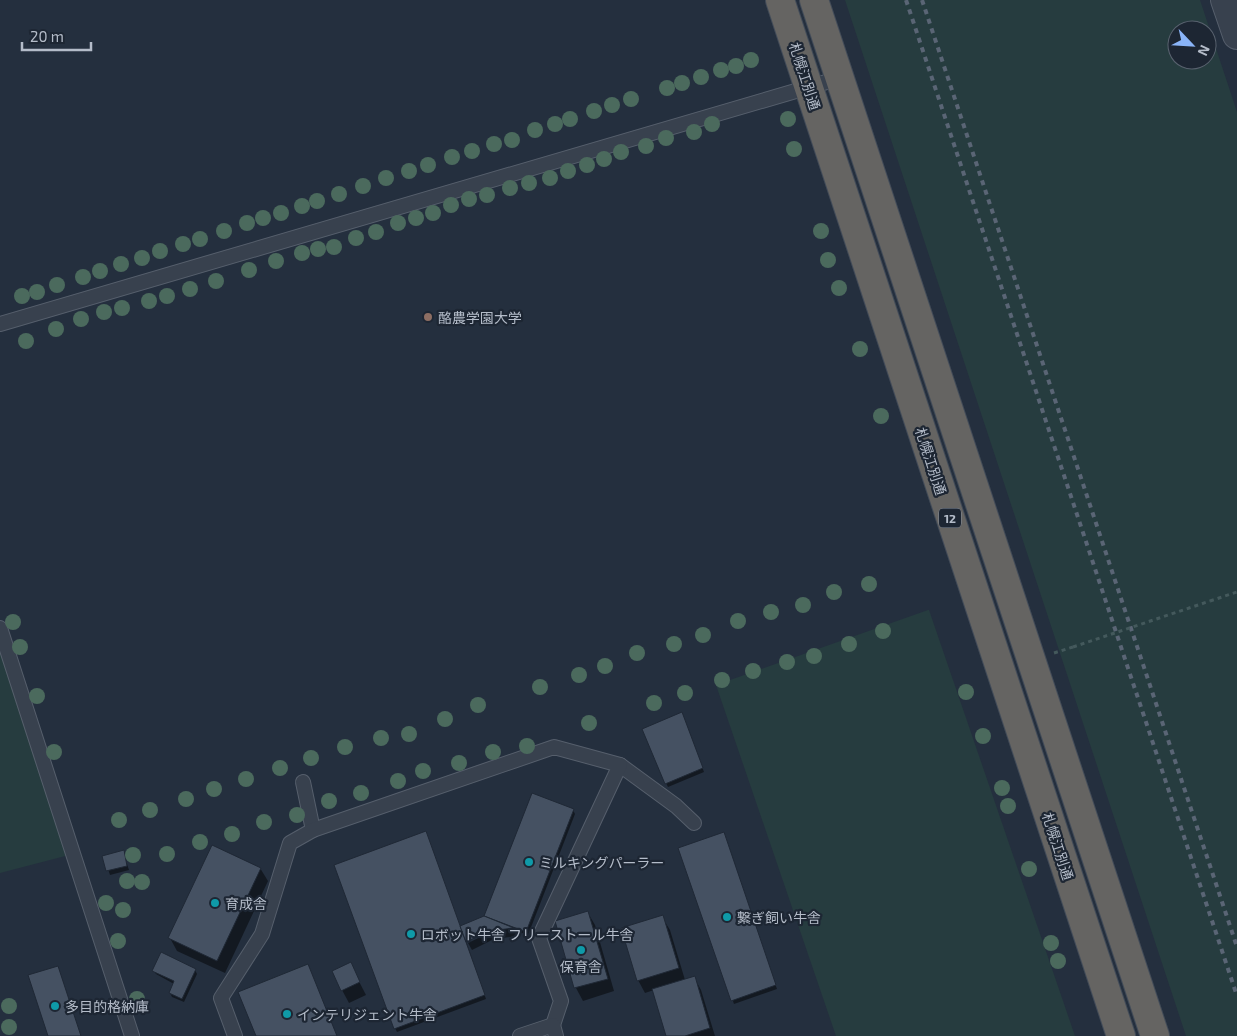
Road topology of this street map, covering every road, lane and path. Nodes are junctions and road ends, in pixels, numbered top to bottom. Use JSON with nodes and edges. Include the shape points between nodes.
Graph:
{"nodes":[{"id":1,"x":780,"y":0,"type":"edge"},
{"id":2,"x":814,"y":0,"type":"edge"},
{"id":3,"x":1225,"y":0,"type":"edge"},
{"id":4,"x":1237,"y":35,"type":"edge"},
{"id":5,"x":840,"y":78,"type":"junction"},
{"id":6,"x":808,"y":87,"type":"junction"},
{"id":7,"x":0,"y":324,"type":"edge"},
{"id":8,"x":1237,"y":592,"type":"edge"},
{"id":9,"x":0,"y":628,"type":"edge"},
{"id":10,"x":1056,"y":652,"type":"dead end"},
{"id":11,"x":620,"y":765,"type":"junction"},
{"id":12,"x":303,"y":782,"type":"dead end"},
{"id":13,"x":694,"y":823,"type":"dead end"},
{"id":14,"x":313,"y":830,"type":"junction"},
{"id":15,"x":554,"y":1030,"type":"edge"},
{"id":16,"x":132,"y":1036,"type":"edge"},
{"id":17,"x":235,"y":1036,"type":"edge"},
{"id":18,"x":520,"y":1036,"type":"edge"},
{"id":19,"x":1121,"y":1036,"type":"edge"},
{"id":20,"x":1155,"y":1036,"type":"edge"}],
"edges":[{"from":1,"to":6,"type":"highway","name":"札幌江別通","number":"12"},
{"from":2,"to":5,"type":"highway","number":"12"},
{"from":3,"to":4,"type":"street"},
{"from":5,"to":6,"type":"lane"},
{"from":5,"to":20,"type":"highway","number":"12"},
{"from":6,"to":7,"type":"lane"},
{"from":6,"to":19,"type":"highway","name":"札幌江別通","number":"12"},
{"from":8,"to":10,"type":"path","bridge":true},
{"from":9,"to":16,"type":"lane"},
{"from":11,"to":13,"type":"lane"},
{"from":11,"to":14,"type":"lane","via":[[554,747]]},
{"from":11,"to":15,"type":"lane","via":[[539,938],[561,1001]]},
{"from":12,"to":14,"type":"lane"},
{"from":14,"to":17,"type":"lane","via":[[290,843],[262,934],[221,998]]},
{"from":15,"to":18,"type":"lane"}]}
